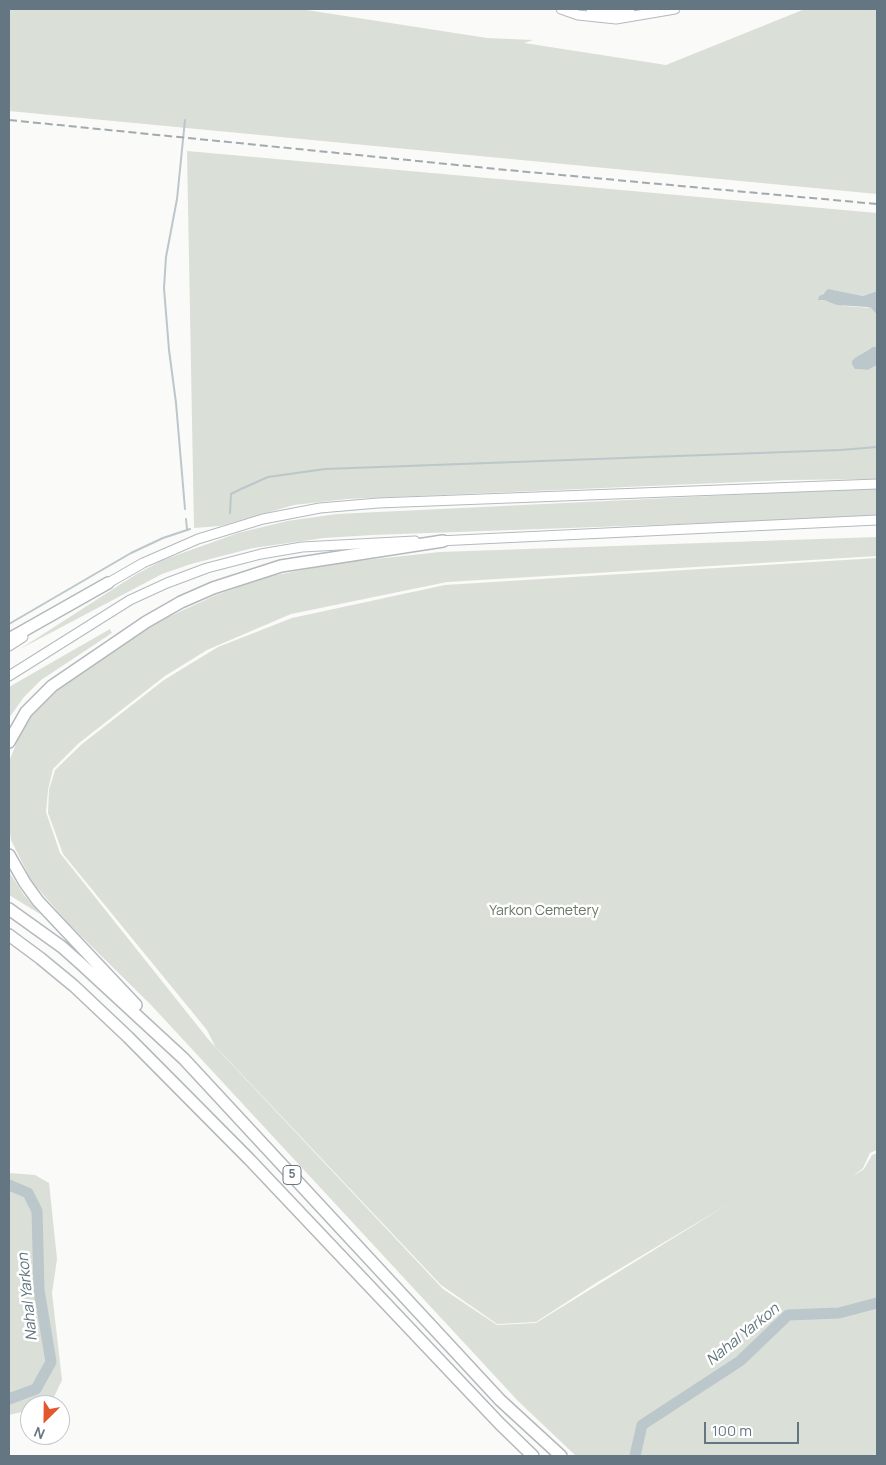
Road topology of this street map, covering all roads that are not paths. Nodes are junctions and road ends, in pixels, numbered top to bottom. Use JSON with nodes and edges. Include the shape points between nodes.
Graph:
{"nodes":[{"id":1,"x":561,"y":9,"type":"edge"},
{"id":2,"x":591,"y":9,"type":"edge"},
{"id":3,"x":630,"y":9,"type":"edge"},
{"id":4,"x":675,"y":9,"type":"edge"},
{"id":5,"x":614,"y":15,"type":"junction"},
{"id":6,"x":877,"y":482,"type":"edge"},
{"id":7,"x":877,"y":521,"type":"edge"},
{"id":8,"x":443,"y":541,"type":"junction"},
{"id":9,"x":108,"y":583,"type":"junction"},
{"id":10,"x":9,"y":639,"type":"edge"},
{"id":11,"x":9,"y":646,"type":"edge"},
{"id":12,"x":9,"y":676,"type":"edge"},
{"id":13,"x":9,"y":742,"type":"edge"},
{"id":14,"x":9,"y":855,"type":"edge"},
{"id":15,"x":9,"y":910,"type":"edge"},
{"id":16,"x":9,"y":936,"type":"edge"},
{"id":17,"x":184,"y":1059,"type":"junction"},
{"id":18,"x":534,"y":1456,"type":"edge"},
{"id":19,"x":561,"y":1456,"type":"edge"}],
"edges":[{"from":1,"to":5,"type":"main road","via":[[578,15]]},
{"from":2,"to":5,"type":"main road"},
{"from":3,"to":5,"type":"main road"},
{"from":4,"to":5,"type":"main road"},
{"from":6,"to":9,"type":"main road","via":[[371,503],[320,508],[263,519],[198,540],[143,563]]},
{"from":7,"to":8,"type":"main road"},
{"from":8,"to":12,"type":"main road","via":[[302,547],[207,568],[130,600]]},
{"from":8,"to":13,"type":"highway","via":[[281,566],[181,602],[52,686],[26,712]]},
{"from":9,"to":10,"type":"highway"},
{"from":9,"to":11,"type":"main road"},
{"from":14,"to":17,"type":"highway","via":[[38,901]]},
{"from":15,"to":17,"type":"highway","number":"5","via":[[62,947]]},
{"from":16,"to":18,"type":"highway","number":"5","via":[[74,986],[128,1037]]},
{"from":17,"to":19,"type":"highway","number":"5","via":[[500,1400]]}]}
